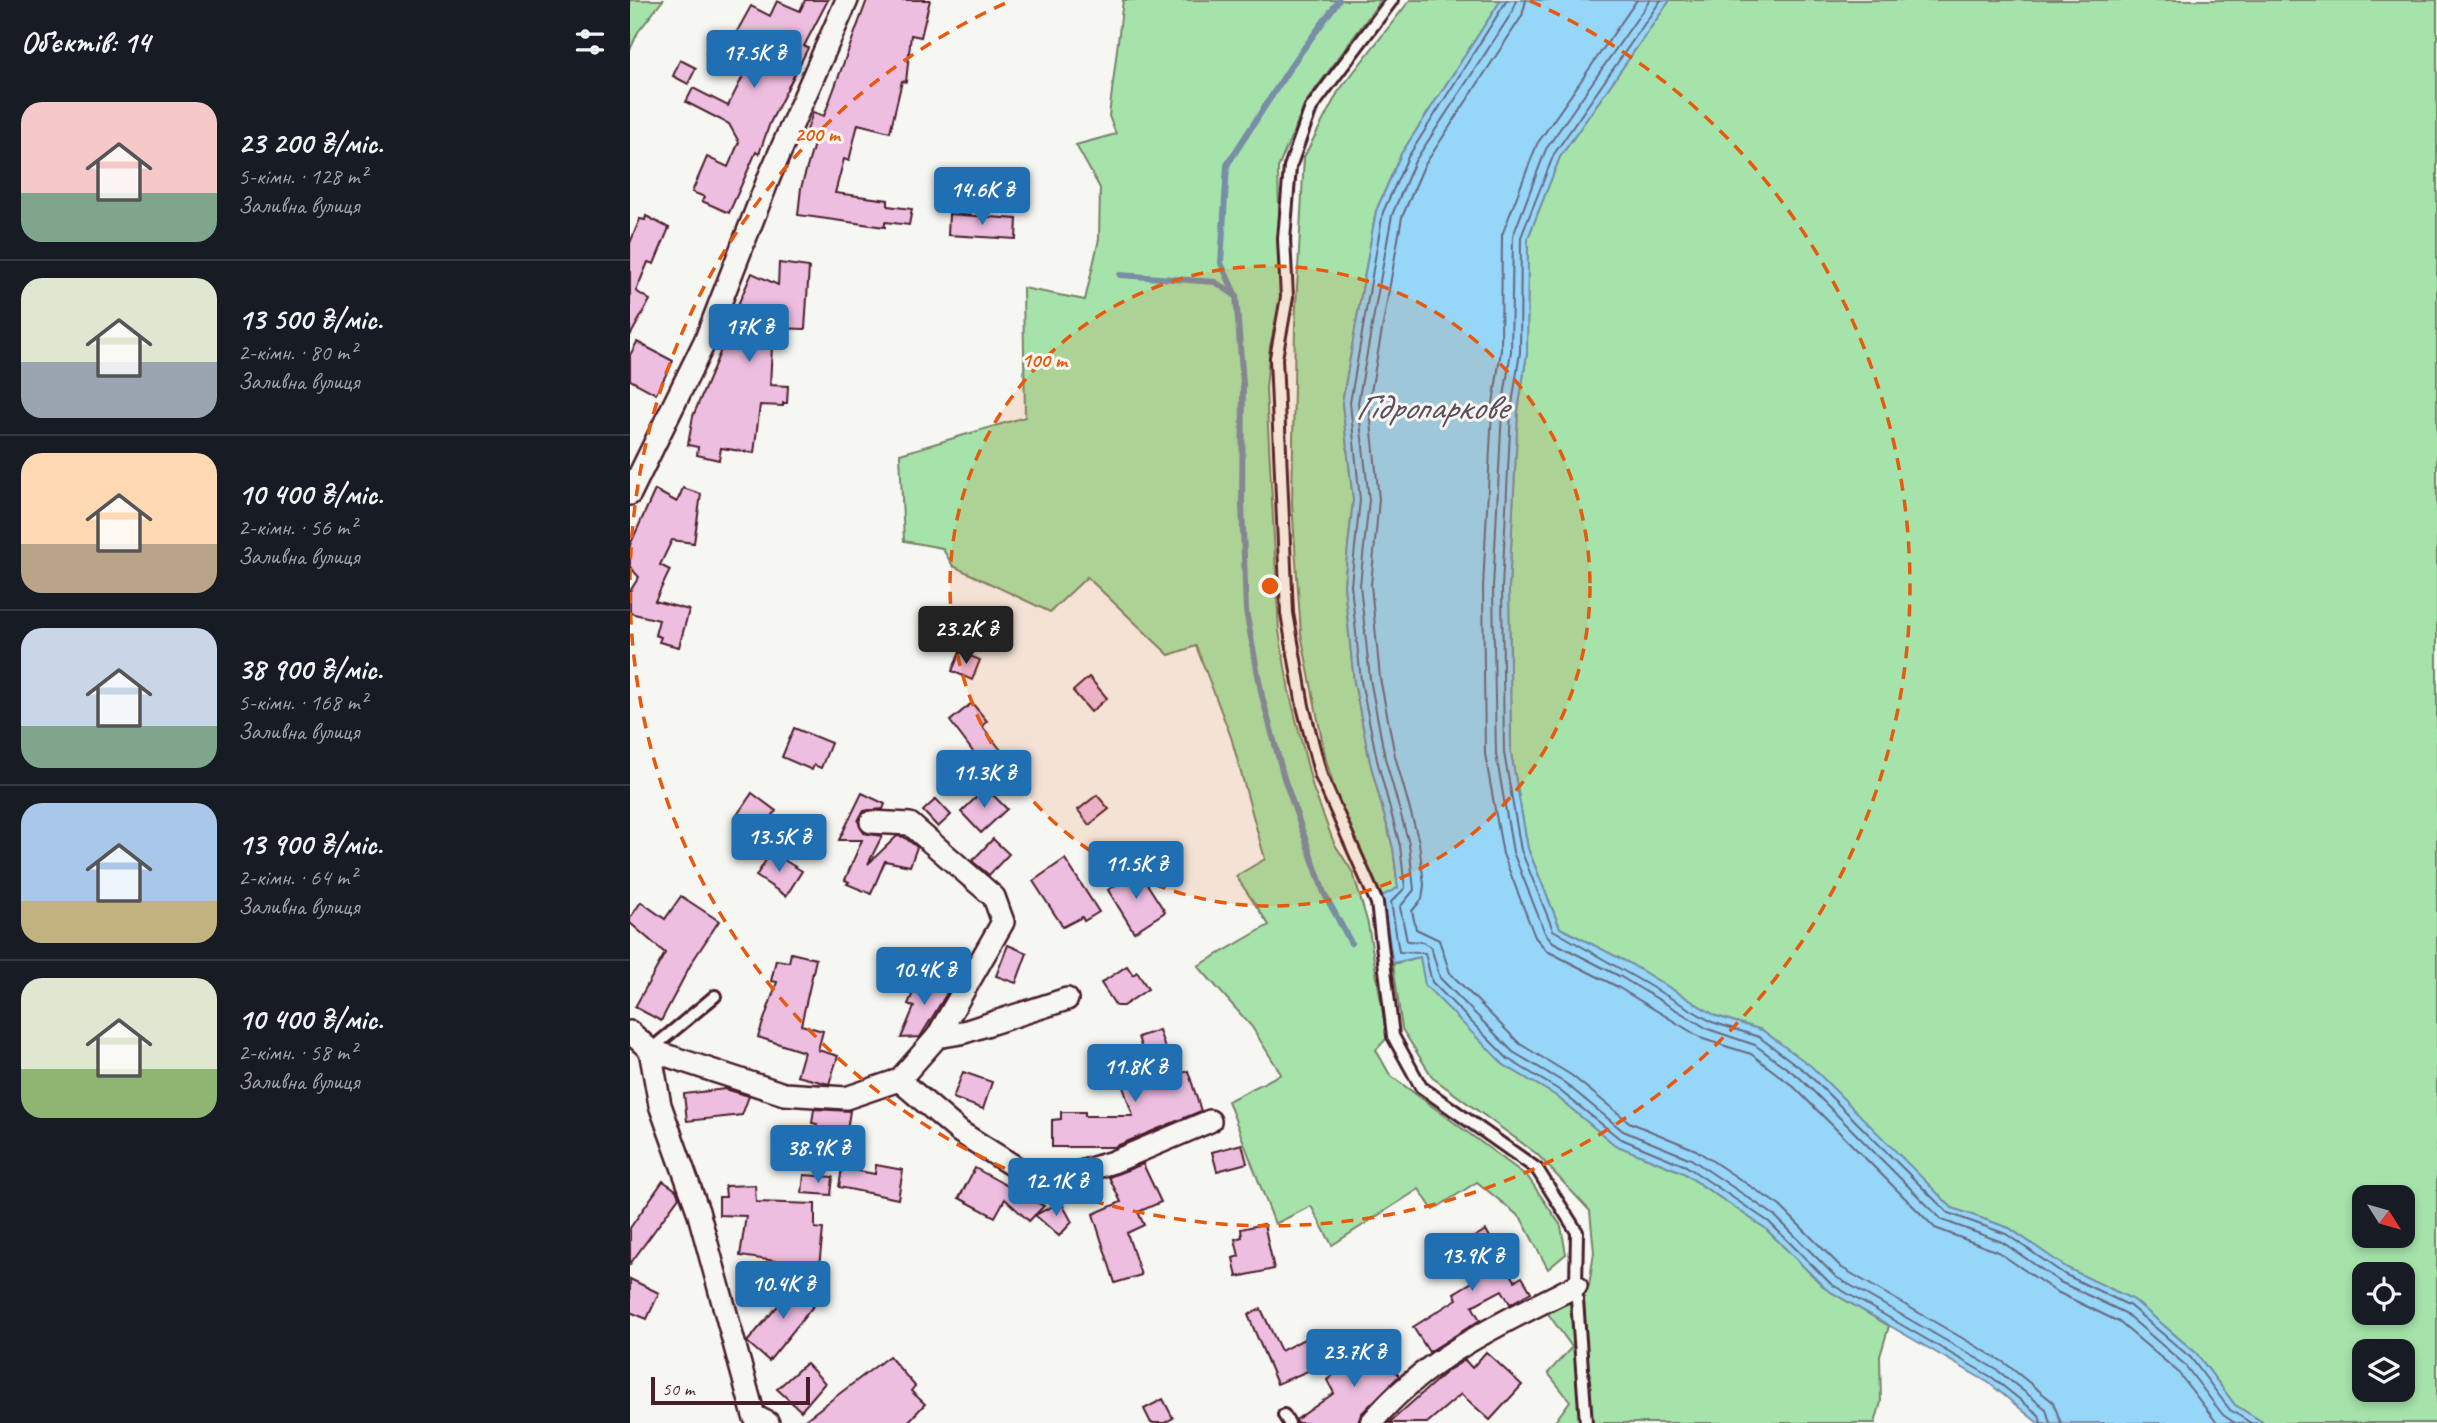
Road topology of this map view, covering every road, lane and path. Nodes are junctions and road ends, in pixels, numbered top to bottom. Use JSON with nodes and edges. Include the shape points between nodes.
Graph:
{"nodes":[{"id":1,"x":847,"y":0,"type":"edge"},
{"id":2,"x":1392,"y":0,"type":"edge"},
{"id":3,"x":630,"y":494,"type":"edge"},
{"id":4,"x":870,"y":822,"type":"dead end"},
{"id":5,"x":715,"y":996,"type":"dead end"},
{"id":6,"x":1067,"y":999,"type":"dead end"},
{"id":7,"x":630,"y":1032,"type":"edge"},
{"id":8,"x":937,"y":1037,"type":"junction"},
{"id":9,"x":650,"y":1050,"type":"junction"},
{"id":10,"x":899,"y":1080,"type":"junction"},
{"id":11,"x":1210,"y":1121,"type":"dead end"},
{"id":12,"x":1576,"y":1286,"type":"junction"},
{"id":13,"x":759,"y":1421,"type":"edge"},
{"id":14,"x":1371,"y":1423,"type":"edge"},
{"id":15,"x":1586,"y":1423,"type":"edge"}],
"edges":[{"from":1,"to":3,"type":"street","via":[[770,175],[706,339]]},
{"from":2,"to":12,"type":"lane","via":[[1311,108],[1290,167],[1284,239],[1287,297],[1276,358],[1287,613],[1321,776],[1377,902],[1392,1036],[1421,1087],[1537,1168],[1577,1232]]},
{"from":4,"to":8,"type":"street","via":[[910,824],[994,897],[1000,909],[1003,922]]},
{"from":5,"to":9,"type":"lane"},
{"from":6,"to":8,"type":"street"},
{"from":7,"to":9,"type":"street"},
{"from":8,"to":10,"type":"street"},
{"from":9,"to":10,"type":"street","via":[[784,1094],[846,1098]]},
{"from":9,"to":13,"type":"street","via":[[660,1105],[698,1211]]},
{"from":10,"to":11,"type":"street","via":[[960,1132],[1042,1184],[1113,1162]]},
{"from":12,"to":14,"type":"street","via":[[1488,1329],[1426,1369]]},
{"from":12,"to":15,"type":"lane"}]}
